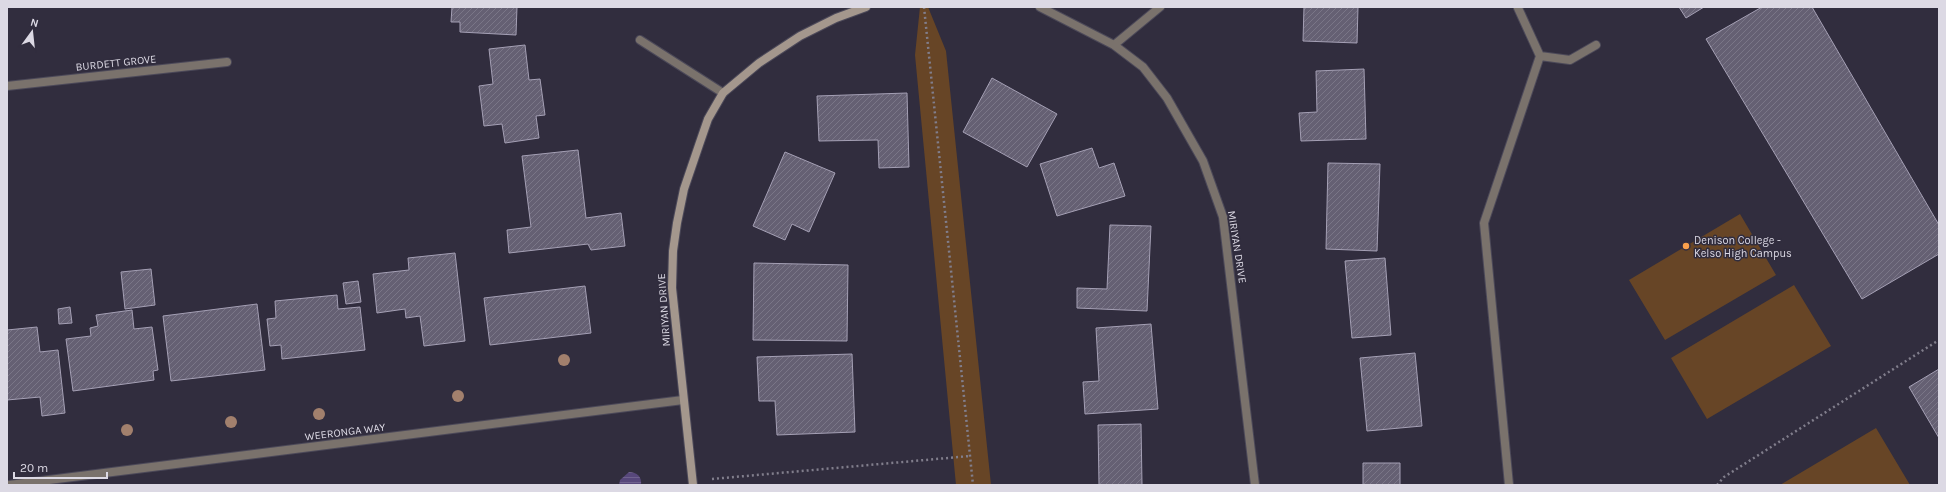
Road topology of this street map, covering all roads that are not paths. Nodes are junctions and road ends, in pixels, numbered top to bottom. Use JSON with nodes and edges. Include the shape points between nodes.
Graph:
{"nodes":[{"id":1,"x":866,"y":7,"type":"edge"},
{"id":2,"x":1040,"y":7,"type":"edge"},
{"id":3,"x":1160,"y":7,"type":"edge"},
{"id":4,"x":1518,"y":8,"type":"dead end"},
{"id":5,"x":640,"y":40,"type":"dead end"},
{"id":6,"x":1114,"y":45,"type":"junction"},
{"id":7,"x":1596,"y":45,"type":"dead end"},
{"id":8,"x":1540,"y":56,"type":"junction"},
{"id":9,"x":227,"y":62,"type":"dead end"},
{"id":10,"x":7,"y":86,"type":"edge"},
{"id":11,"x":723,"y":93,"type":"junction"},
{"id":12,"x":683,"y":400,"type":"junction"},
{"id":13,"x":693,"y":483,"type":"edge"},
{"id":14,"x":10,"y":485,"type":"edge"},
{"id":15,"x":1254,"y":485,"type":"edge"},
{"id":16,"x":1509,"y":485,"type":"edge"}],
"edges":[{"from":1,"to":11,"type":"street","name":"MIRIYAN DRIVE","via":[[800,36],[759,63]]},
{"from":2,"to":6,"type":"street","name":"MIRIYAN DRIVE"},
{"from":3,"to":6,"type":"street"},
{"from":4,"to":8,"type":"street"},
{"from":5,"to":11,"type":"street"},
{"from":6,"to":15,"type":"street","name":"MIRIYAN DRIVE","via":[[1143,67],[1167,98],[1202,161],[1223,217]]},
{"from":7,"to":8,"type":"street","via":[[1570,60]]},
{"from":8,"to":16,"type":"street","via":[[1484,222]]},
{"from":9,"to":10,"type":"street","name":"BURDETT GROVE"},
{"from":11,"to":12,"type":"street","name":"MIRIYAN DRIVE","via":[[708,119],[684,189],[676,223],[672,288]]},
{"from":12,"to":13,"type":"street","name":"MIRIYAN DRIVE"},
{"from":12,"to":14,"type":"street","name":"WEERONGA WAY"}]}
